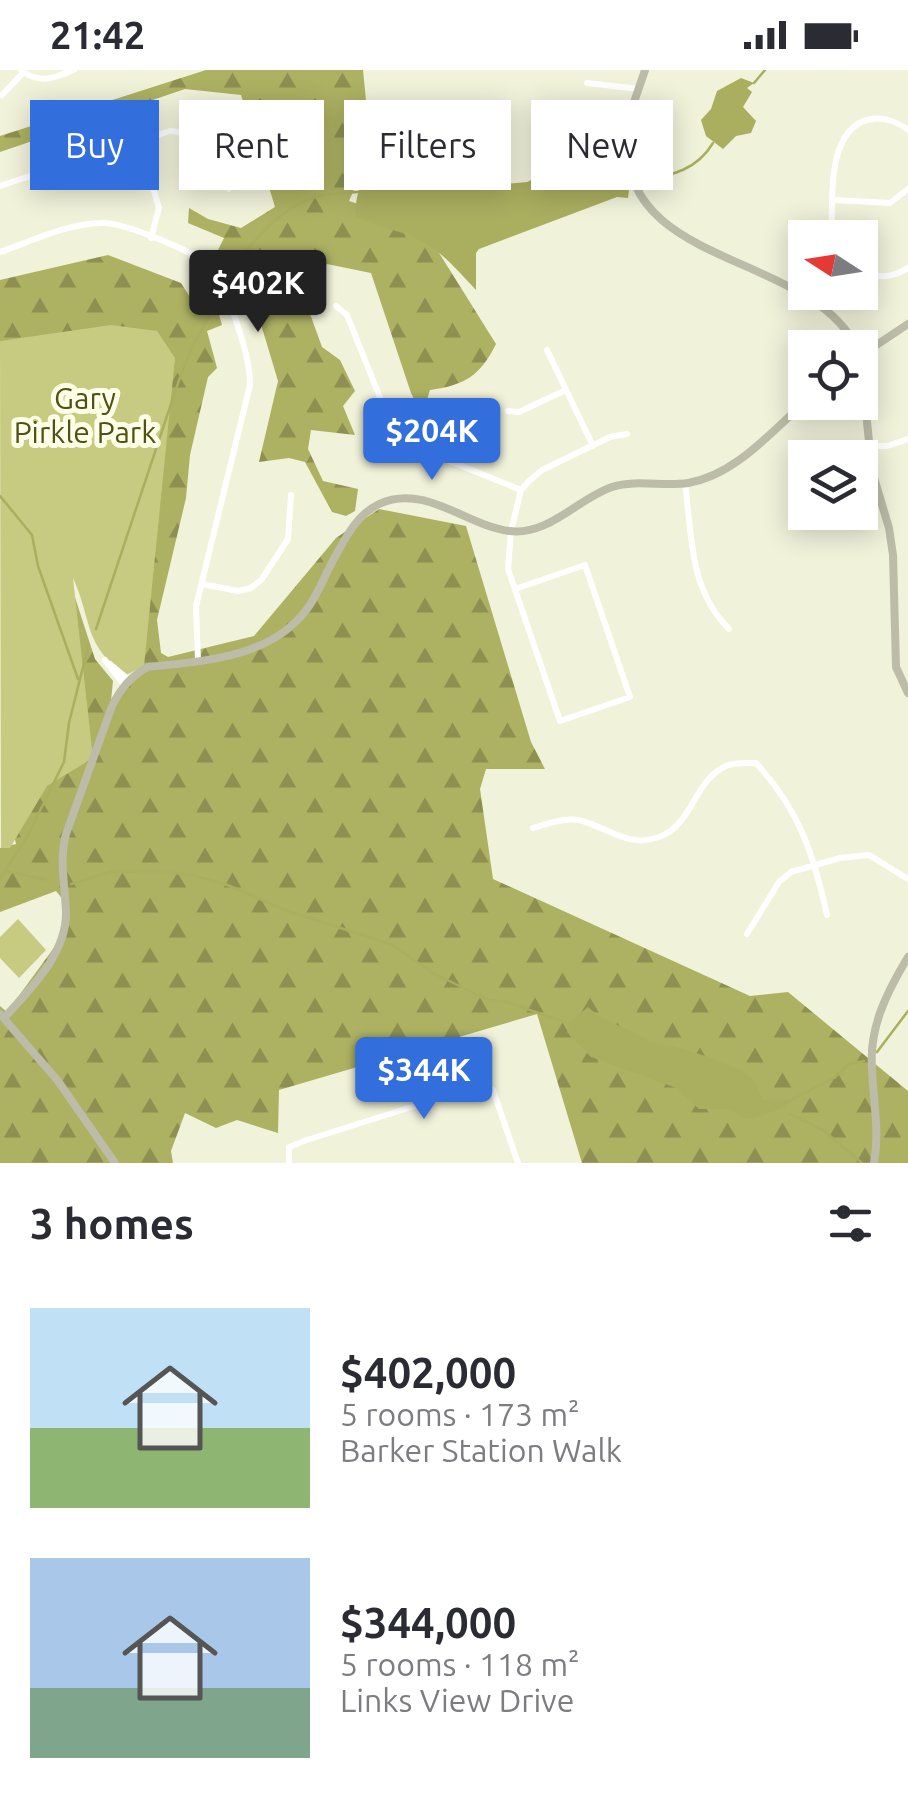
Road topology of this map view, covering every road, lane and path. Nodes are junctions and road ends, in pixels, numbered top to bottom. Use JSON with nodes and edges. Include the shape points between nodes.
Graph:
{"nodes":[{"id":1,"x":74,"y":70,"type":"edge"},
{"id":2,"x":645,"y":70,"type":"edge"},
{"id":3,"x":22,"y":71,"type":"edge"},
{"id":4,"x":587,"y":84,"type":"dead end"},
{"id":5,"x":639,"y":89,"type":"junction"},
{"id":6,"x":2,"y":96,"type":"dead end"},
{"id":7,"x":908,"y":130,"type":"edge"},
{"id":8,"x":30,"y":176,"type":"edge"},
{"id":9,"x":0,"y":186,"type":"edge"},
{"id":10,"x":908,"y":189,"type":"edge"},
{"id":11,"x":154,"y":190,"type":"edge"},
{"id":12,"x":834,"y":200,"type":"junction"},
{"id":13,"x":833,"y":220,"type":"edge"},
{"id":14,"x":151,"y":238,"type":"junction"},
{"id":15,"x":0,"y":252,"type":"edge"},
{"id":16,"x":908,"y":268,"type":"edge"},
{"id":17,"x":878,"y":277,"type":"edge"},
{"id":18,"x":336,"y":306,"type":"dead end"},
{"id":19,"x":908,"y":324,"type":"edge"},
{"id":20,"x":846,"y":330,"type":"edge"},
{"id":21,"x":878,"y":342,"type":"edge"},
{"id":22,"x":547,"y":350,"type":"dead end"},
{"id":23,"x":566,"y":390,"type":"junction"},
{"id":24,"x":508,"y":411,"type":"dead end"},
{"id":25,"x":788,"y":417,"type":"edge"},
{"id":26,"x":627,"y":434,"type":"dead end"},
{"id":27,"x":908,"y":440,"type":"edge"},
{"id":28,"x":593,"y":446,"type":"junction"},
{"id":29,"x":878,"y":446,"type":"edge"},
{"id":30,"x":686,"y":483,"type":"junction"},
{"id":31,"x":521,"y":490,"type":"junction"},
{"id":32,"x":878,"y":490,"type":"edge"},
{"id":33,"x":291,"y":496,"type":"dead end"},
{"id":34,"x":512,"y":531,"type":"junction"},
{"id":35,"x":202,"y":584,"type":"junction"},
{"id":36,"x":515,"y":589,"type":"junction"},
{"id":37,"x":729,"y":630,"type":"dead end"},
{"id":38,"x":198,"y":661,"type":"junction"},
{"id":39,"x":908,"y":693,"type":"edge"},
{"id":40,"x":533,"y":828,"type":"dead end"},
{"id":41,"x":816,"y":864,"type":"junction"},
{"id":42,"x":908,"y":880,"type":"edge"},
{"id":43,"x":828,"y":915,"type":"dead end"},
{"id":44,"x":747,"y":934,"type":"dead end"},
{"id":45,"x":908,"y":957,"type":"edge"},
{"id":46,"x":2,"y":1016,"type":"edge"},
{"id":47,"x":116,"y":1163,"type":"edge"},
{"id":48,"x":289,"y":1163,"type":"edge"},
{"id":49,"x":518,"y":1163,"type":"edge"},
{"id":50,"x":874,"y":1163,"type":"edge"}],
"edges":[{"from":1,"to":3,"type":"street","via":[[46,80]]},
{"from":2,"to":5,"type":"street"},
{"from":3,"to":6,"type":"street"},
{"from":4,"to":5,"type":"street"},
{"from":5,"to":20,"type":"street","via":[[627,148],[633,178],[654,214],[697,244],[823,305]]},
{"from":7,"to":12,"type":"street","via":[[884,118],[848,130],[839,144]]},
{"from":8,"to":9,"type":"street"},
{"from":10,"to":12,"type":"street","via":[[890,202]]},
{"from":11,"to":14,"type":"street","via":[[159,208]]},
{"from":12,"to":13,"type":"street"},
{"from":14,"to":15,"type":"street","via":[[117,224],[91,224]]},
{"from":14,"to":35,"type":"street","via":[[202,260],[220,280],[250,377]]},
{"from":16,"to":17,"type":"street"},
{"from":18,"to":31,"type":"street","via":[[346,315],[398,440]]},
{"from":19,"to":21,"type":"street"},
{"from":22,"to":23,"type":"street"},
{"from":23,"to":24,"type":"street"},
{"from":23,"to":28,"type":"street"},
{"from":25,"to":30,"type":"street","via":[[726,468]]},
{"from":26,"to":28,"type":"street"},
{"from":27,"to":29,"type":"street"},
{"from":28,"to":31,"type":"street","via":[[542,470]]},
{"from":30,"to":34,"type":"street","via":[[611,488],[542,526]]},
{"from":30,"to":37,"type":"street","via":[[702,593]]},
{"from":31,"to":34,"type":"street"},
{"from":32,"to":39,"type":"street","via":[[893,555],[896,667]]},
{"from":33,"to":35,"type":"street","via":[[288,539],[262,579],[238,591]]},
{"from":34,"to":36,"type":"street","via":[[508,569]]},
{"from":34,"to":38,"type":"street","via":[[426,500],[380,504],[351,528],[292,626],[253,649]]},
{"from":35,"to":38,"type":"street","via":[[194,626]]},
{"from":36,"to":36,"type":"street","via":[[560,721],[630,697],[585,565]]},
{"from":38,"to":46,"type":"street","via":[[148,667],[112,706],[62,851],[62,937],[53,960]]},
{"from":40,"to":41,"type":"street","via":[[581,820],[636,842],[655,839],[684,820],[716,772],[756,762],[781,790]]},
{"from":41,"to":42,"type":"street","via":[[869,855]]},
{"from":41,"to":43,"type":"street"},
{"from":41,"to":44,"type":"street","via":[[778,882]]},
{"from":45,"to":50,"type":"street","via":[[884,1000],[873,1044]]},
{"from":46,"to":47,"type":"street"},
{"from":48,"to":49,"type":"street","via":[[289,1147],[481,1085],[493,1090]]}]}
